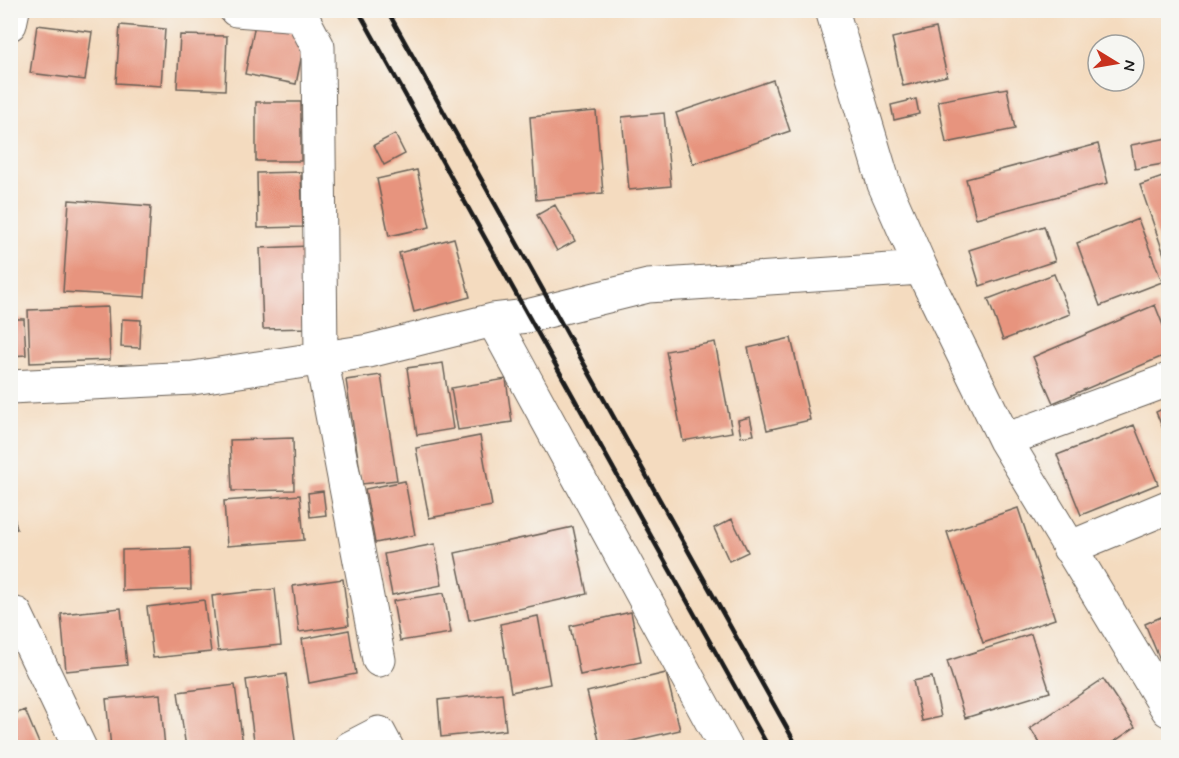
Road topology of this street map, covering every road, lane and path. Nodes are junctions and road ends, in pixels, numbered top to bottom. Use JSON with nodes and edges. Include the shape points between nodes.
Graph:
{"nodes":[{"id":1,"x":13,"y":10,"type":"edge"},
{"id":2,"x":236,"y":10,"type":"edge"},
{"id":3,"x":832,"y":10,"type":"edge"},
{"id":4,"x":10,"y":24,"type":"edge"},
{"id":5,"x":921,"y":268,"type":"junction"},
{"id":6,"x":493,"y":320,"type":"junction"},
{"id":7,"x":321,"y":357,"type":"junction"},
{"id":8,"x":1168,"y":380,"type":"edge"},
{"id":9,"x":10,"y":387,"type":"edge"},
{"id":10,"x":1005,"y":440,"type":"junction"},
{"id":11,"x":1168,"y":507,"type":"edge"},
{"id":12,"x":1069,"y":549,"type":"junction"},
{"id":13,"x":10,"y":613,"type":"edge"},
{"id":14,"x":379,"y":660,"type":"dead end"},
{"id":15,"x":1165,"y":699,"type":"edge"},
{"id":16,"x":80,"y":747,"type":"edge"},
{"id":17,"x":350,"y":747,"type":"edge"},
{"id":18,"x":387,"y":747,"type":"edge"},
{"id":19,"x":726,"y":747,"type":"edge"}],
"edges":[{"from":1,"to":4,"type":"street"},
{"from":2,"to":7,"type":"street","via":[[301,15],[318,47]]},
{"from":3,"to":5,"type":"street","via":[[885,184]]},
{"from":5,"to":6,"type":"street","via":[[648,286],[528,316]]},
{"from":5,"to":10,"type":"street"},
{"from":6,"to":7,"type":"street","via":[[369,351]]},
{"from":6,"to":19,"type":"street"},
{"from":7,"to":9,"type":"street","via":[[193,378]]},
{"from":7,"to":14,"type":"street"},
{"from":8,"to":10,"type":"street"},
{"from":10,"to":12,"type":"street"},
{"from":11,"to":12,"type":"street"},
{"from":12,"to":15,"type":"street"},
{"from":13,"to":16,"type":"street","via":[[16,615]]},
{"from":17,"to":18,"type":"street","via":[[379,733]]}]}
